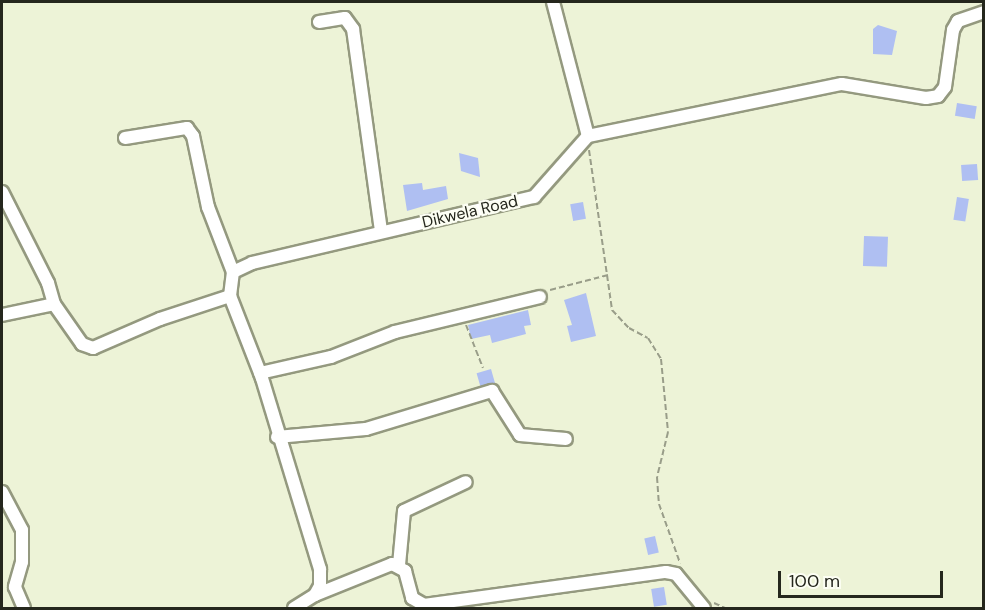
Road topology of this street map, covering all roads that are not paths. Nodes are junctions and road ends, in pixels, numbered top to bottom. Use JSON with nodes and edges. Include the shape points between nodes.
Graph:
{"nodes":[{"id":1,"x":553,"y":2,"type":"edge"},
{"id":2,"x":984,"y":12,"type":"edge"},
{"id":3,"x":319,"y":22,"type":"dead end"},
{"id":4,"x":588,"y":136,"type":"junction"},
{"id":5,"x":125,"y":138,"type":"dead end"},
{"id":6,"x":2,"y":192,"type":"edge"},
{"id":7,"x":381,"y":232,"type":"junction"},
{"id":8,"x":233,"y":272,"type":"junction"},
{"id":9,"x":230,"y":296,"type":"junction"},
{"id":10,"x":540,"y":297,"type":"road end"},
{"id":11,"x":54,"y":304,"type":"junction"},
{"id":12,"x":2,"y":315,"type":"edge"},
{"id":13,"x":260,"y":373,"type":"junction"},
{"id":14,"x":277,"y":437,"type":"junction"},
{"id":15,"x":566,"y":439,"type":"dead end"},
{"id":16,"x":466,"y":482,"type":"dead end"},
{"id":17,"x":2,"y":492,"type":"edge"},
{"id":18,"x":399,"y":565,"type":"junction"},
{"id":19,"x":315,"y":595,"type":"junction"},
{"id":20,"x":704,"y":604,"type":"edge"},
{"id":21,"x":466,"y":605,"type":"edge"},
{"id":22,"x":24,"y":609,"type":"edge"},
{"id":23,"x":294,"y":609,"type":"edge"}],
"edges":[{"from":1,"to":4,"type":"street"},
{"from":2,"to":4,"type":"street","via":[[958,21],[953,30],[945,87],[938,96],[926,98],[842,84]]},
{"from":3,"to":7,"type":"street","via":[[345,18],[353,29]]},
{"from":4,"to":7,"type":"street","name":"Dikwela Road","via":[[534,197]]},
{"from":5,"to":8,"type":"street","via":[[187,128],[193,136],[208,207]]},
{"from":6,"to":11,"type":"street","via":[[48,283]]},
{"from":7,"to":8,"type":"street","name":"Dikwela Road","via":[[252,263]]},
{"from":8,"to":9,"type":"street"},
{"from":9,"to":11,"type":"street","via":[[160,319],[93,348],[82,344]]},
{"from":9,"to":13,"type":"street"},
{"from":10,"to":13,"type":"street","via":[[395,332],[331,357]]},
{"from":11,"to":12,"type":"street"},
{"from":13,"to":14,"type":"street"},
{"from":14,"to":15,"type":"street","via":[[366,429],[492,392],[520,435]]},
{"from":14,"to":19,"type":"street","via":[[320,569],[320,586]]},
{"from":16,"to":18,"type":"street","via":[[404,512]]},
{"from":17,"to":22,"type":"street","via":[[22,530],[22,562],[15,587]]},
{"from":18,"to":19,"type":"street","via":[[374,570]]},
{"from":18,"to":21,"type":"street","via":[[405,571],[416,604]]},
{"from":19,"to":23,"type":"street"},
{"from":20,"to":21,"type":"street","via":[[676,574],[666,572]]}]}
